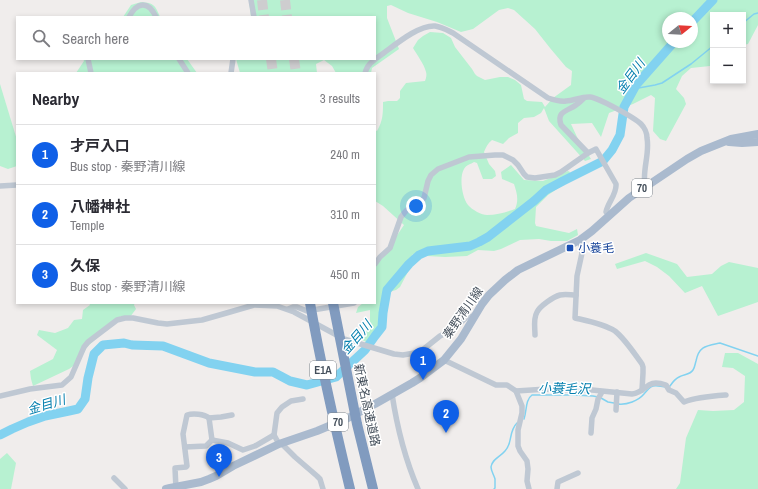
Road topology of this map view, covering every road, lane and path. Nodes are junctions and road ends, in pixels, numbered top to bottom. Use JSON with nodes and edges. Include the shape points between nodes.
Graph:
{"nodes":[{"id":1,"x":251,"y":0,"type":"edge"},
{"id":2,"x":130,"y":16,"type":"edge"},
{"id":3,"x":156,"y":16,"type":"edge"},
{"id":4,"x":254,"y":16,"type":"edge"},
{"id":5,"x":376,"y":59,"type":"edge"},
{"id":6,"x":88,"y":60,"type":"edge"},
{"id":7,"x":180,"y":60,"type":"edge"},
{"id":8,"x":233,"y":60,"type":"edge"},
{"id":9,"x":375,"y":60,"type":"edge"},
{"id":10,"x":91,"y":72,"type":"edge"},
{"id":11,"x":187,"y":72,"type":"edge"},
{"id":12,"x":231,"y":72,"type":"edge"},
{"id":13,"x":366,"y":72,"type":"edge"},
{"id":14,"x":586,"y":97,"type":"junction"},
{"id":15,"x":758,"y":134,"type":"edge"},
{"id":16,"x":722,"y":142,"type":"junction"},
{"id":17,"x":758,"y":142,"type":"edge"},
{"id":18,"x":588,"y":153,"type":"junction"},
{"id":19,"x":16,"y":185,"type":"edge"},
{"id":20,"x":0,"y":186,"type":"edge"},
{"id":21,"x":645,"y":186,"type":"junction"},
{"id":22,"x":609,"y":215,"type":"junction"},
{"id":23,"x":580,"y":240,"type":"junction"},
{"id":24,"x":376,"y":263,"type":"edge"},
{"id":25,"x":576,"y":295,"type":"junction"},
{"id":26,"x":254,"y":304,"type":"edge"},
{"id":27,"x":310,"y":304,"type":"edge"},
{"id":28,"x":333,"y":304,"type":"edge"},
{"id":29,"x":348,"y":304,"type":"edge"},
{"id":30,"x":288,"y":309,"type":"junction"},
{"id":31,"x":474,"y":316,"type":"junction"},
{"id":32,"x":535,"y":335,"type":"dead end"},
{"id":33,"x":444,"y":360,"type":"junction"},
{"id":34,"x":646,"y":390,"type":"junction"},
{"id":35,"x":516,"y":391,"type":"junction"},
{"id":36,"x":601,"y":392,"type":"junction"},
{"id":37,"x":617,"y":392,"type":"junction"},
{"id":38,"x":392,"y":394,"type":"junction"},
{"id":39,"x":726,"y":395,"type":"dead end"},
{"id":40,"x":0,"y":396,"type":"edge"},
{"id":41,"x":303,"y":399,"type":"dead end"},
{"id":42,"x":616,"y":408,"type":"dead end"},
{"id":43,"x":232,"y":415,"type":"dead end"},
{"id":44,"x":209,"y":418,"type":"junction"},
{"id":45,"x":591,"y":433,"type":"dead end"},
{"id":46,"x":274,"y":436,"type":"junction"},
{"id":47,"x":212,"y":440,"type":"junction"},
{"id":48,"x":280,"y":443,"type":"junction"},
{"id":49,"x":185,"y":447,"type":"junction"},
{"id":50,"x":578,"y":473,"type":"dead end"},
{"id":51,"x":114,"y":478,"type":"dead end"},
{"id":52,"x":176,"y":488,"type":"edge"},
{"id":53,"x":125,"y":489,"type":"edge"},
{"id":54,"x":166,"y":489,"type":"edge"},
{"id":55,"x":323,"y":489,"type":"edge"},
{"id":56,"x":350,"y":489,"type":"edge"},
{"id":57,"x":373,"y":489,"type":"edge"},
{"id":58,"x":418,"y":489,"type":"edge"},
{"id":59,"x":529,"y":489,"type":"edge"},
{"id":60,"x":557,"y":489,"type":"edge"}],
"edges":[{"from":1,"to":4,"type":"street"},
{"from":2,"to":3,"type":"street","via":[[135,7],[147,5]]},
{"from":5,"to":14,"type":"street","via":[[413,33],[435,26],[453,33],[548,98],[566,102]]},
{"from":6,"to":10,"type":"street"},
{"from":7,"to":11,"type":"street"},
{"from":8,"to":12,"type":"street"},
{"from":9,"to":13,"type":"street"},
{"from":14,"to":18,"type":"street","via":[[562,113],[560,120],[561,125]]},
{"from":14,"to":21,"type":"street","via":[[607,104],[642,125],[648,148]]},
{"from":15,"to":16,"type":"main road","name":"秦野清川線","number":"70"},
{"from":16,"to":17,"type":"main road","name":"秦野清川線","number":"70"},
{"from":16,"to":21,"type":"main road","name":"秦野清川線","number":"70","via":[[696,154]]},
{"from":18,"to":22,"type":"street","via":[[596,149],[614,178],[617,188],[607,207],[606,212]]},
{"from":18,"to":24,"type":"street","via":[[555,175],[535,178],[527,177],[518,165],[503,155],[470,157],[438,169],[428,181],[424,198],[404,212],[390,248]]},
{"from":19,"to":20,"type":"street"},
{"from":21,"to":22,"type":"main road","name":"秦野清川線","number":"70"},
{"from":22,"to":23,"type":"main road","name":"秦野清川線","number":"70"},
{"from":23,"to":25,"type":"street","via":[[582,253]]},
{"from":23,"to":31,"type":"main road","name":"秦野清川線","number":"70","via":[[518,270],[489,295]]},
{"from":25,"to":32,"type":"street","via":[[560,295],[543,305],[535,319]]},
{"from":25,"to":34,"type":"street","via":[[575,318],[595,322],[614,330],[620,336],[642,364]]},
{"from":26,"to":30,"type":"street"},
{"from":26,"to":40,"type":"street","via":[[202,320],[167,324],[133,318],[116,320],[88,342],[71,377],[62,385]]},
{"from":27,"to":56,"type":"highway","number":"E1A"},
{"from":28,"to":57,"type":"highway","name":"新東名高速道路","number":"E1A"},
{"from":29,"to":30,"type":"street","via":[[307,311],[297,307]]},
{"from":30,"to":31,"type":"street","via":[[339,336],[403,355],[420,352],[467,317]]},
{"from":31,"to":33,"type":"main road","name":"秦野清川線","number":"70","via":[[461,339]]},
{"from":33,"to":35,"type":"street","via":[[496,385],[508,385]]},
{"from":33,"to":38,"type":"main road","name":"秦野清川線","number":"70"},
{"from":34,"to":37,"type":"street","via":[[632,394]]},
{"from":34,"to":39,"type":"street","via":[[655,382],[667,387],[684,402]]},
{"from":35,"to":36,"type":"street","via":[[547,389],[582,394]]},
{"from":35,"to":59,"type":"street","via":[[522,406],[518,446],[527,461]]},
{"from":36,"to":37,"type":"street"},
{"from":36,"to":45,"type":"street","via":[[592,418]]},
{"from":37,"to":42,"type":"street"},
{"from":38,"to":48,"type":"main road","name":"秦野清川線","number":"70","via":[[348,418]]},
{"from":38,"to":58,"type":"street","via":[[408,464]]},
{"from":41,"to":46,"type":"street","via":[[282,406],[277,413]]},
{"from":43,"to":44,"type":"street"},
{"from":44,"to":47,"type":"street"},
{"from":44,"to":49,"type":"street","via":[[187,415],[183,434]]},
{"from":46,"to":47,"type":"street","via":[[243,450],[228,443]]},
{"from":46,"to":48,"type":"street"},
{"from":47,"to":49,"type":"street","via":[[206,446]]},
{"from":48,"to":52,"type":"main road","name":"秦野清川線","number":"70","via":[[216,476]]},
{"from":48,"to":55,"type":"street","via":[[320,479]]},
{"from":49,"to":52,"type":"street","via":[[187,466],[175,468]]},
{"from":50,"to":60,"type":"street","via":[[558,482]]},
{"from":51,"to":53,"type":"street"},
{"from":52,"to":54,"type":"main road","name":"秦野清川線","number":"70"}]}
